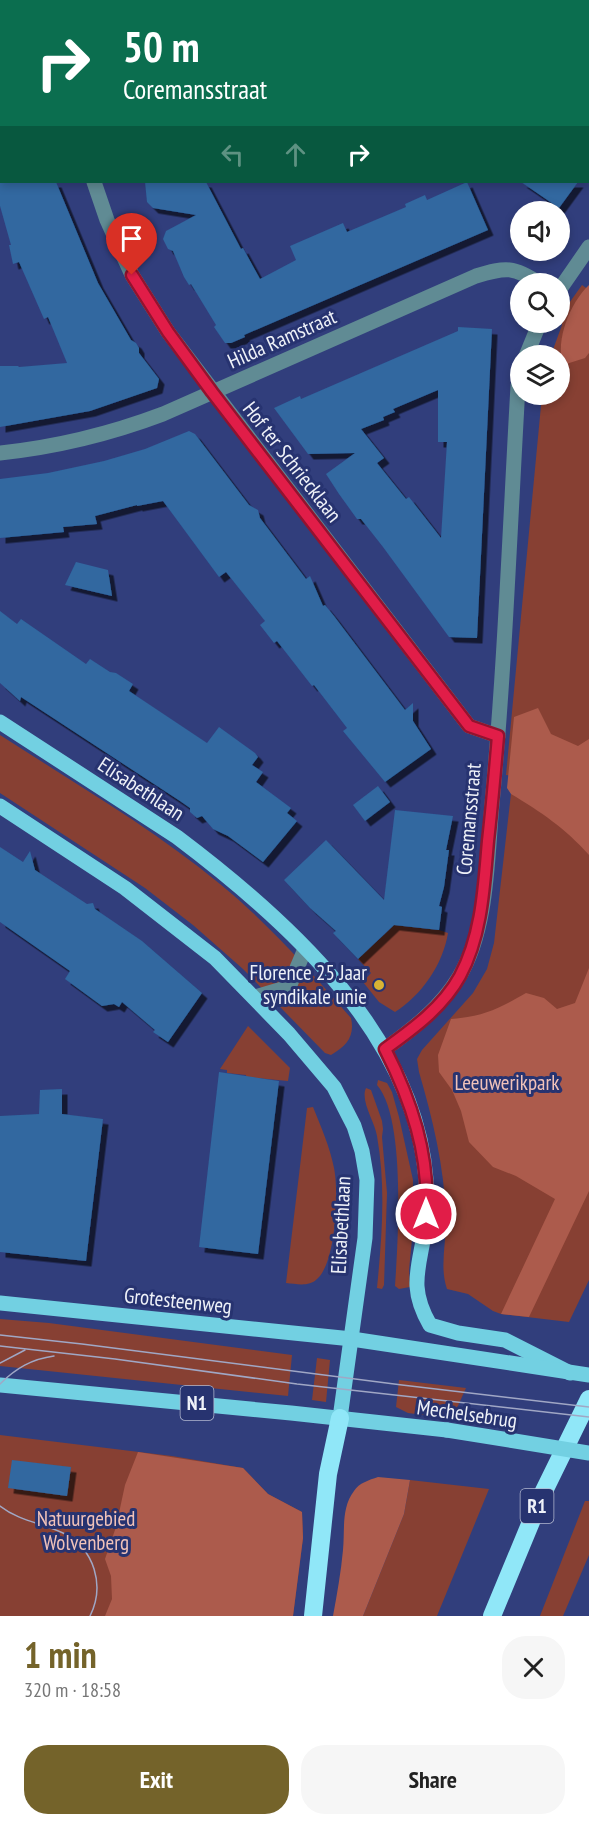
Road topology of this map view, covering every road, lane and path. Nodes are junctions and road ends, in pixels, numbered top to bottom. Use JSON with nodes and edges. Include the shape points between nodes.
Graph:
{"nodes":[{"id":1,"x":94,"y":183,"type":"edge"},
{"id":2,"x":589,"y":247,"type":"edge"},
{"id":3,"x":525,"y":273,"type":"edge"},
{"id":4,"x":570,"y":275,"type":"edge"},
{"id":5,"x":212,"y":392,"type":"junction"},
{"id":6,"x":517,"y":405,"type":"edge"},
{"id":7,"x":0,"y":453,"type":"edge"},
{"id":8,"x":0,"y":722,"type":"edge"},
{"id":9,"x":498,"y":736,"type":"junction"},
{"id":10,"x":0,"y":806,"type":"edge"},
{"id":11,"x":305,"y":949,"type":"junction"},
{"id":12,"x":255,"y":997,"type":"junction"},
{"id":13,"x":385,"y":1049,"type":"junction"},
{"id":14,"x":0,"y":1303,"type":"edge"},
{"id":15,"x":352,"y":1340,"type":"junction"},
{"id":16,"x":570,"y":1373,"type":"junction"},
{"id":17,"x":589,"y":1375,"type":"edge"},
{"id":18,"x":0,"y":1384,"type":"edge"},
{"id":19,"x":589,"y":1399,"type":"edge"},
{"id":20,"x":340,"y":1418,"type":"junction"},
{"id":21,"x":589,"y":1453,"type":"edge"},
{"id":22,"x":313,"y":1616,"type":"edge"},
{"id":23,"x":492,"y":1616,"type":"edge"}],
"edges":[{"from":1,"to":5,"type":"street","name":"Hof ter Schriecklaan","via":[[132,275]]},
{"from":2,"to":4,"type":"street"},
{"from":3,"to":5,"type":"street","name":"Hilda Ramstraat","via":[[501,269],[476,276]]},
{"from":5,"to":7,"type":"street","name":"Hilda Ramstraat","via":[[124,429],[52,446]]},
{"from":5,"to":9,"type":"street","name":"Hof ter Schriecklaan","via":[[469,726]]},
{"from":6,"to":9,"type":"street","name":"Coremansstraat"},
{"from":8,"to":11,"type":"main road","name":"Elisabethlaan","via":[[177,837],[251,897]]},
{"from":9,"to":13,"type":"street","name":"Coremansstraat","via":[[481,913],[472,946],[460,976],[442,1002]]},
{"from":10,"to":12,"type":"main road","name":"Elisabethlaan","via":[[162,915]]},
{"from":11,"to":12,"type":"street","via":[[289,987]]},
{"from":11,"to":13,"type":"main road","name":"Elisabethlaan","via":[[362,1015]]},
{"from":12,"to":15,"type":"main road","name":"Elisabethlaan","via":[[334,1087],[362,1151],[367,1208]]},
{"from":13,"to":16,"type":"main road","name":"Elisabethlaan","via":[[410,1104],[425,1167],[425,1229],[416,1293],[420,1309],[430,1325],[458,1334],[505,1340]]},
{"from":14,"to":15,"type":"main road","name":"Grotesteenweg"},
{"from":15,"to":16,"type":"main road"},
{"from":15,"to":20,"type":"main road","name":"Elisabethlaan"},
{"from":16,"to":17,"type":"main road"},
{"from":18,"to":20,"type":"main road","number":"N1"},
{"from":19,"to":23,"type":"highway","number":"R1","via":[[543,1493]]},
{"from":20,"to":21,"type":"main road","name":"Mechelsebrug","number":"N1","bridge":true,"via":[[447,1430]]},
{"from":20,"to":22,"type":"highway","via":[[328,1474]]}]}
